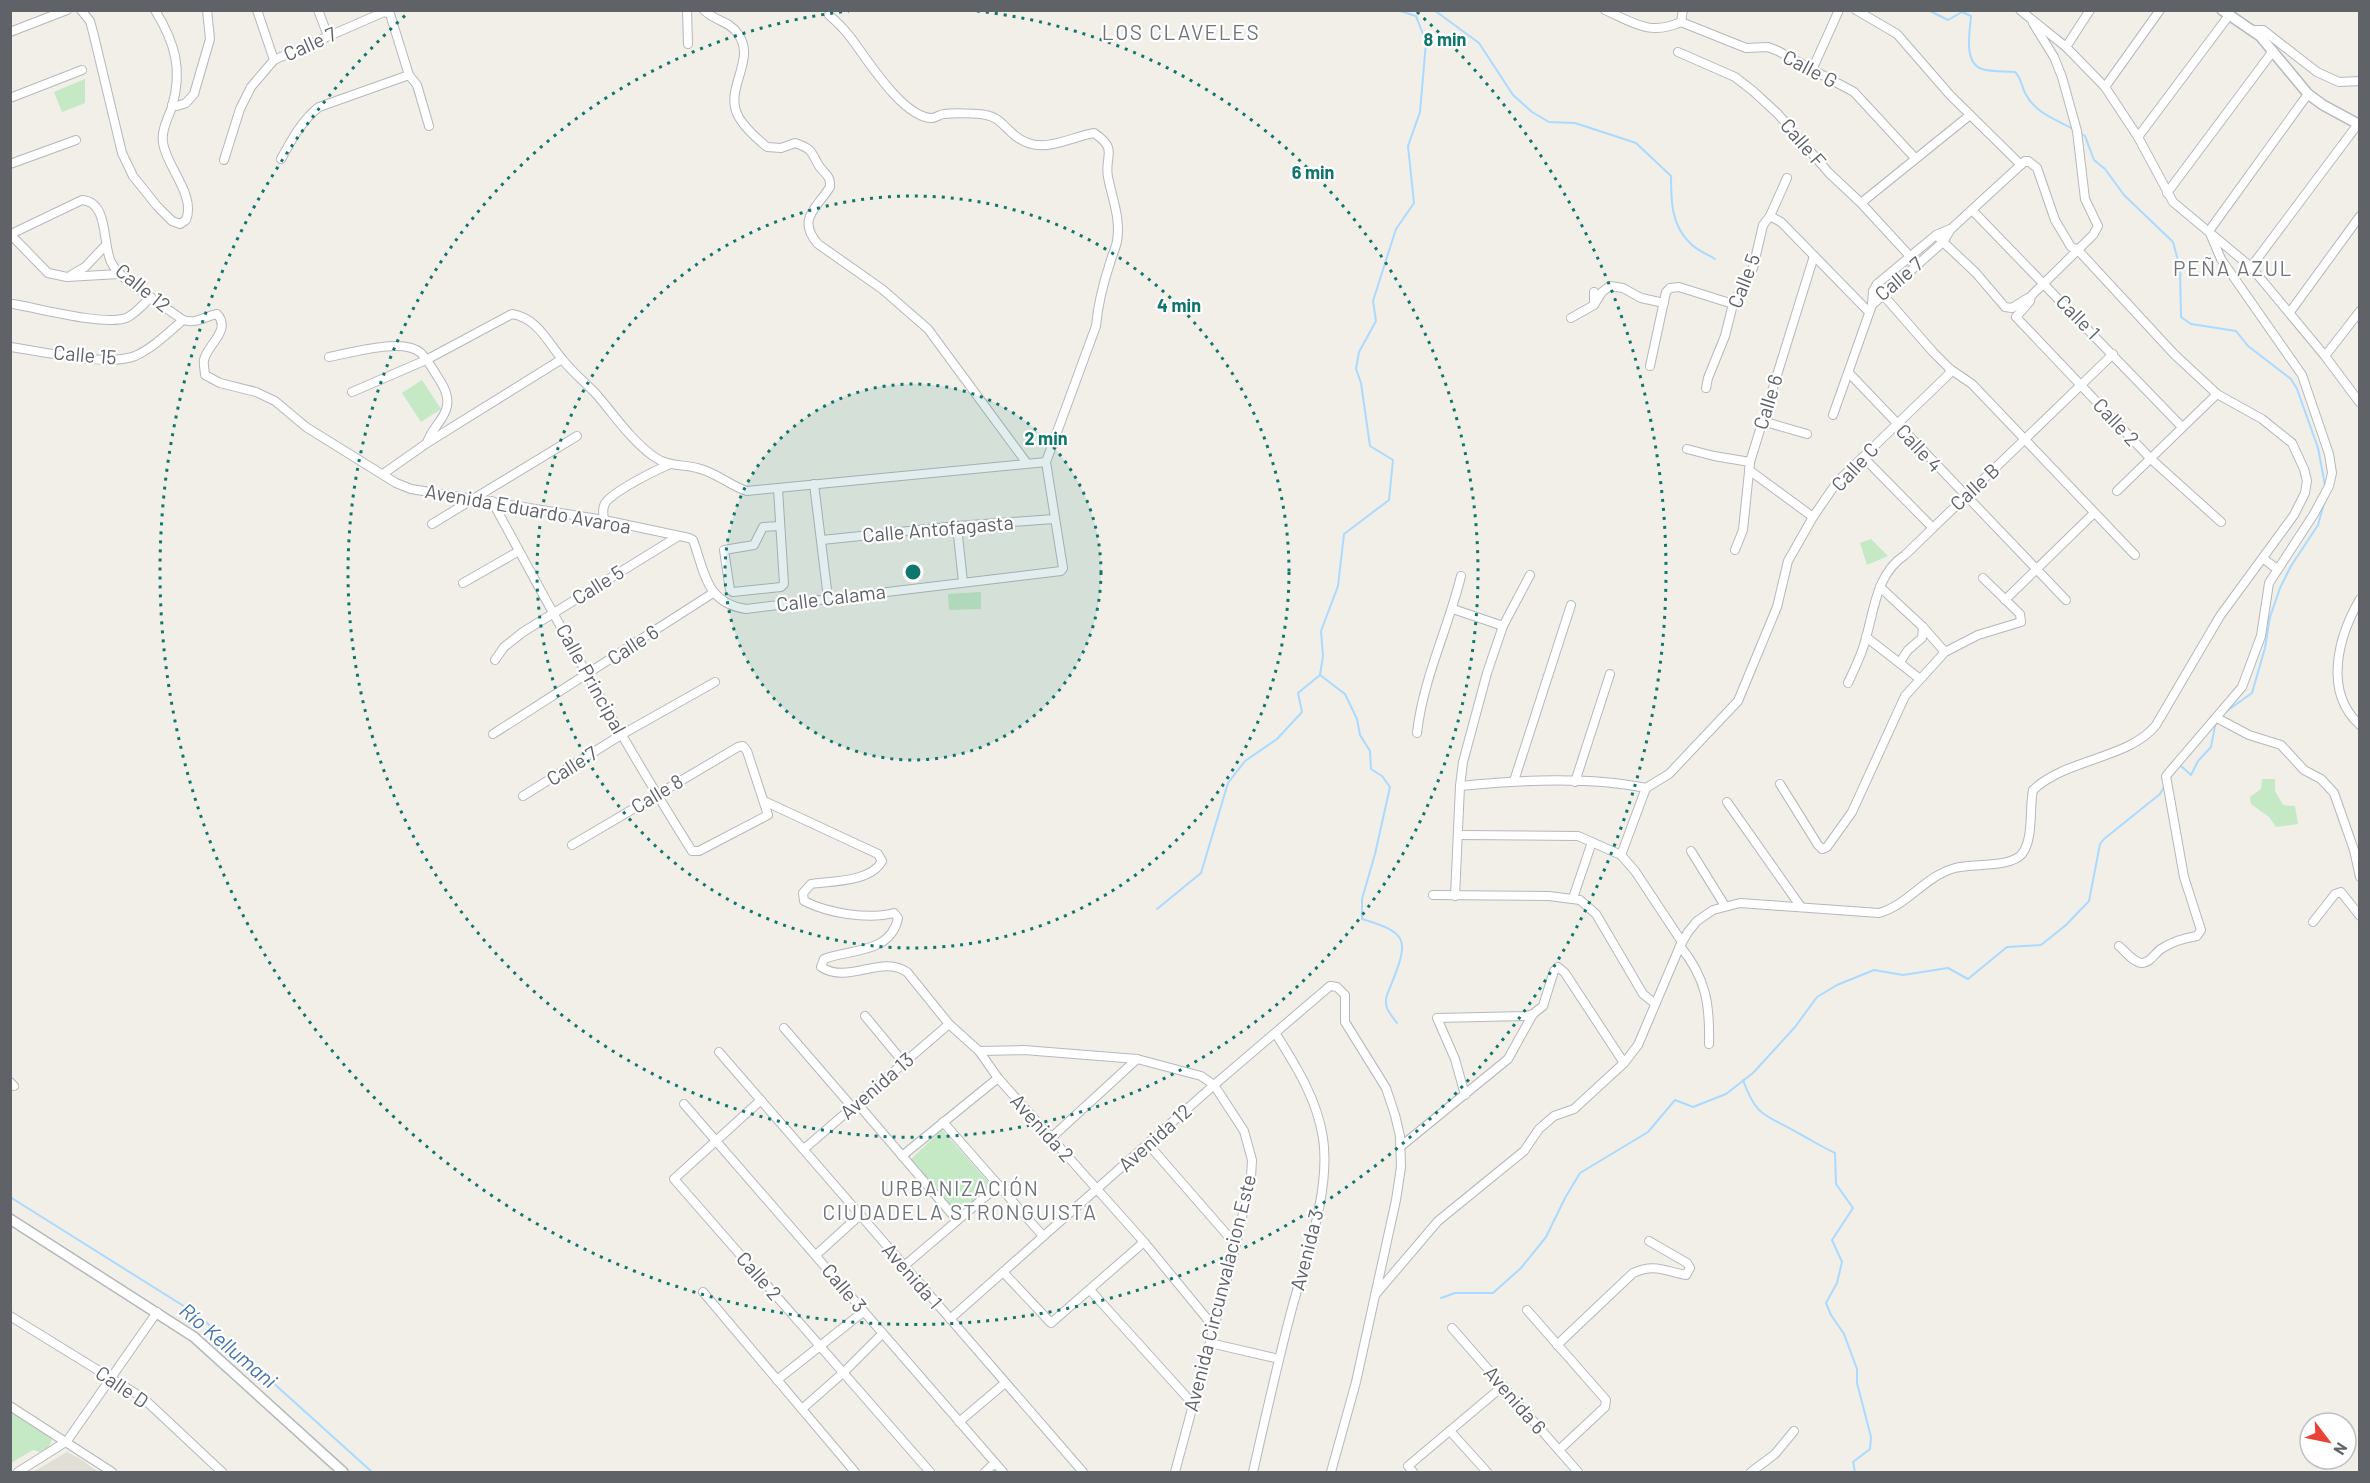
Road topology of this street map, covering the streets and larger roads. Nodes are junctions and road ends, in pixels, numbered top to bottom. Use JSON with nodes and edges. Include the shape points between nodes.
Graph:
{"nodes":[{"id":1,"x":81,"y":10,"type":"edge"},
{"id":2,"x":155,"y":10,"type":"edge"},
{"id":3,"x":207,"y":10,"type":"edge"},
{"id":4,"x":257,"y":10,"type":"edge"},
{"id":5,"x":318,"y":10,"type":"edge"},
{"id":6,"x":687,"y":10,"type":"edge"},
{"id":7,"x":704,"y":10,"type":"edge"},
{"id":8,"x":1605,"y":10,"type":"edge"},
{"id":9,"x":1683,"y":10,"type":"edge"},
{"id":10,"x":1839,"y":10,"type":"edge"},
{"id":11,"x":1856,"y":10,"type":"edge"},
{"id":12,"x":2090,"y":10,"type":"edge"},
{"id":13,"x":2160,"y":10,"type":"edge"},
{"id":14,"x":61,"y":11,"type":"edge"},
{"id":15,"x":2021,"y":11,"type":"edge"},
{"id":16,"x":2226,"y":12,"type":"edge"},
{"id":17,"x":829,"y":15,"type":"dead end"},
{"id":18,"x":1681,"y":22,"type":"junction"},
{"id":19,"x":2033,"y":23,"type":"junction"},
{"id":20,"x":2252,"y":30,"type":"junction"},
{"id":21,"x":10,"y":32,"type":"edge"},
{"id":22,"x":328,"y":36,"type":"junction"},
{"id":23,"x":688,"y":44,"type":"dead end"},
{"id":24,"x":2066,"y":47,"type":"junction"},
{"id":25,"x":2273,"y":51,"type":"junction"},
{"id":26,"x":1678,"y":52,"type":"dead end"},
{"id":27,"x":274,"y":60,"type":"junction"},
{"id":28,"x":82,"y":70,"type":"dead end"},
{"id":29,"x":1812,"y":70,"type":"junction"},
{"id":30,"x":409,"y":75,"type":"junction"},
{"id":31,"x":2360,"y":81,"type":"edge"},
{"id":32,"x":2105,"y":87,"type":"junction"},
{"id":33,"x":2308,"y":94,"type":"junction"},
{"id":34,"x":10,"y":98,"type":"edge"},
{"id":35,"x":172,"y":105,"type":"junction"},
{"id":36,"x":1970,"y":115,"type":"junction"},
{"id":37,"x":2359,"y":124,"type":"edge"},
{"id":38,"x":429,"y":126,"type":"dead end"},
{"id":39,"x":2138,"y":137,"type":"junction"},
{"id":40,"x":76,"y":140,"type":"dead end"},
{"id":41,"x":1915,"y":158,"type":"junction"},
{"id":42,"x":281,"y":159,"type":"dead end"},
{"id":43,"x":224,"y":160,"type":"dead end"},
{"id":44,"x":10,"y":164,"type":"edge"},
{"id":45,"x":2021,"y":165,"type":"junction"},
{"id":46,"x":1787,"y":178,"type":"dead end"},
{"id":47,"x":2167,"y":193,"type":"junction"},
{"id":48,"x":1861,"y":203,"type":"junction"},
{"id":49,"x":1972,"y":210,"type":"junction"},
{"id":50,"x":1770,"y":216,"type":"junction"},
{"id":51,"x":2360,"y":216,"type":"edge"},
{"id":52,"x":1951,"y":229,"type":"junction"},
{"id":53,"x":2209,"y":231,"type":"junction"},
{"id":54,"x":11,"y":234,"type":"edge"},
{"id":55,"x":1936,"y":235,"type":"junction"},
{"id":56,"x":1942,"y":242,"type":"junction"},
{"id":57,"x":105,"y":246,"type":"junction"},
{"id":58,"x":2076,"y":249,"type":"junction"},
{"id":59,"x":1814,"y":256,"type":"junction"},
{"id":60,"x":1910,"y":256,"type":"junction"},
{"id":61,"x":1918,"y":264,"type":"junction"},
{"id":62,"x":2252,"y":267,"type":"junction"},
{"id":63,"x":119,"y":274,"type":"junction"},
{"id":64,"x":67,"y":277,"type":"junction"},
{"id":65,"x":2044,"y":282,"type":"junction"},
{"id":66,"x":1873,"y":291,"type":"junction"},
{"id":67,"x":1594,"y":292,"type":"dead end"},
{"id":68,"x":1884,"y":296,"type":"junction"},
{"id":69,"x":2031,"y":296,"type":"junction"},
{"id":70,"x":151,"y":297,"type":"junction"},
{"id":71,"x":1664,"y":303,"type":"junction"},
{"id":72,"x":12,"y":304,"type":"dead end"},
{"id":73,"x":1733,"y":304,"type":"junction"},
{"id":74,"x":1594,"y":305,"type":"junction"},
{"id":75,"x":1871,"y":309,"type":"junction"},
{"id":76,"x":2360,"y":311,"type":"edge"},
{"id":77,"x":2290,"y":312,"type":"junction"},
{"id":78,"x":1571,"y":318,"type":"dead end"},
{"id":79,"x":183,"y":320,"type":"junction"},
{"id":80,"x":10,"y":347,"type":"edge"},
{"id":81,"x":2113,"y":354,"type":"junction"},
{"id":82,"x":2325,"y":356,"type":"junction"},
{"id":83,"x":329,"y":357,"type":"dead end"},
{"id":84,"x":562,"y":359,"type":"junction"},
{"id":85,"x":426,"y":360,"type":"junction"},
{"id":86,"x":1650,"y":366,"type":"dead end"},
{"id":87,"x":1950,"y":369,"type":"junction"},
{"id":88,"x":1849,"y":373,"type":"junction"},
{"id":89,"x":2081,"y":385,"type":"junction"},
{"id":90,"x":1706,"y":388,"type":"dead end"},
{"id":91,"x":352,"y":392,"type":"dead end"},
{"id":92,"x":2217,"y":394,"type":"junction"},
{"id":93,"x":2360,"y":403,"type":"edge"},
{"id":94,"x":1833,"y":415,"type":"dead end"},
{"id":95,"x":1762,"y":421,"type":"junction"},
{"id":96,"x":1896,"y":423,"type":"junction"},
{"id":97,"x":2182,"y":427,"type":"junction"},
{"id":98,"x":1807,"y":434,"type":"dead end"},
{"id":99,"x":577,"y":436,"type":"dead end"},
{"id":100,"x":2024,"y":440,"type":"junction"},
{"id":101,"x":427,"y":443,"type":"junction"},
{"id":102,"x":1687,"y":449,"type":"dead end"},
{"id":103,"x":1863,"y":457,"type":"junction"},
{"id":104,"x":2151,"y":459,"type":"junction"},
{"id":105,"x":1026,"y":462,"type":"junction"},
{"id":106,"x":1046,"y":462,"type":"junction"},
{"id":107,"x":668,"y":465,"type":"junction"},
{"id":108,"x":1750,"y":466,"type":"junction"},
{"id":109,"x":383,"y":474,"type":"junction"},
{"id":110,"x":814,"y":484,"type":"junction"},
{"id":111,"x":775,"y":489,"type":"junction"},
{"id":112,"x":2117,"y":491,"type":"dead end"},
{"id":113,"x":1966,"y":497,"type":"junction"},
{"id":114,"x":473,"y":498,"type":"junction"},
{"id":115,"x":492,"y":501,"type":"junction"},
{"id":116,"x":2093,"y":514,"type":"junction"},
{"id":117,"x":1813,"y":516,"type":"junction"},
{"id":118,"x":1054,"y":519,"type":"junction"},
{"id":119,"x":604,"y":520,"type":"junction"},
{"id":120,"x":2221,"y":522,"type":"dead end"},
{"id":121,"x":432,"y":524,"type":"dead end"},
{"id":122,"x":775,"y":525,"type":"junction"},
{"id":123,"x":957,"y":526,"type":"junction"},
{"id":124,"x":1932,"y":527,"type":"junction"},
{"id":125,"x":677,"y":537,"type":"junction"},
{"id":126,"x":822,"y":540,"type":"junction"},
{"id":127,"x":1736,"y":550,"type":"dead end"},
{"id":128,"x":519,"y":551,"type":"junction"},
{"id":129,"x":2135,"y":555,"type":"dead end"},
{"id":130,"x":2271,"y":564,"type":"junction"},
{"id":131,"x":2036,"y":569,"type":"junction"},
{"id":132,"x":1530,"y":575,"type":"dead end"},
{"id":133,"x":1461,"y":576,"type":"dead end"},
{"id":134,"x":1983,"y":578,"type":"dead end"},
{"id":135,"x":963,"y":582,"type":"junction"},
{"id":136,"x":463,"y":584,"type":"dead end"},
{"id":137,"x":1880,"y":587,"type":"junction"},
{"id":138,"x":713,"y":593,"type":"junction"},
{"id":139,"x":828,"y":598,"type":"junction"},
{"id":140,"x":2360,"y":599,"type":"edge"},
{"id":141,"x":2005,"y":600,"type":"junction"},
{"id":142,"x":2066,"y":600,"type":"dead end"},
{"id":143,"x":1571,"y":605,"type":"dead end"},
{"id":144,"x":1453,"y":609,"type":"junction"},
{"id":145,"x":554,"y":613,"type":"junction"},
{"id":146,"x":1503,"y":626,"type":"junction"},
{"id":147,"x":1923,"y":627,"type":"junction"},
{"id":148,"x":1866,"y":637,"type":"junction"},
{"id":149,"x":1945,"y":652,"type":"junction"},
{"id":150,"x":495,"y":660,"type":"dead end"},
{"id":151,"x":1900,"y":662,"type":"junction"},
{"id":152,"x":589,"y":674,"type":"junction"},
{"id":153,"x":1610,"y":674,"type":"dead end"},
{"id":154,"x":1920,"y":679,"type":"junction"},
{"id":155,"x":715,"y":682,"type":"dead end"},
{"id":156,"x":1848,"y":683,"type":"dead end"},
{"id":157,"x":2217,"y":718,"type":"junction"},
{"id":158,"x":2360,"y":725,"type":"edge"},
{"id":159,"x":1417,"y":733,"type":"dead end"},
{"id":160,"x":493,"y":734,"type":"dead end"},
{"id":161,"x":621,"y":735,"type":"junction"},
{"id":162,"x":1514,"y":781,"type":"junction"},
{"id":163,"x":1575,"y":782,"type":"junction"},
{"id":164,"x":1779,"y":784,"type":"dead end"},
{"id":165,"x":1460,"y":786,"type":"junction"},
{"id":166,"x":1646,"y":788,"type":"junction"},
{"id":167,"x":656,"y":794,"type":"junction"},
{"id":168,"x":523,"y":796,"type":"dead end"},
{"id":169,"x":764,"y":801,"type":"junction"},
{"id":170,"x":1727,"y":801,"type":"dead end"},
{"id":171,"x":1459,"y":836,"type":"junction"},
{"id":172,"x":1592,"y":842,"type":"junction"},
{"id":173,"x":572,"y":845,"type":"dead end"},
{"id":174,"x":1691,"y":851,"type":"dead end"},
{"id":175,"x":1622,"y":855,"type":"junction"},
{"id":176,"x":2360,"y":877,"type":"edge"},
{"id":177,"x":1433,"y":895,"type":"dead end"},
{"id":178,"x":1455,"y":896,"type":"junction"},
{"id":179,"x":1573,"y":898,"type":"junction"},
{"id":180,"x":1725,"y":906,"type":"junction"},
{"id":181,"x":1801,"y":907,"type":"junction"},
{"id":182,"x":2360,"y":916,"type":"edge"},
{"id":183,"x":2313,"y":922,"type":"dead end"},
{"id":184,"x":1681,"y":944,"type":"junction"},
{"id":185,"x":2119,"y":946,"type":"dead end"},
{"id":186,"x":1654,"y":1003,"type":"junction"},
{"id":187,"x":1533,"y":1014,"type":"junction"},
{"id":188,"x":865,"y":1016,"type":"dead end"},
{"id":189,"x":949,"y":1024,"type":"junction"},
{"id":190,"x":784,"y":1028,"type":"dead end"},
{"id":191,"x":1276,"y":1034,"type":"junction"},
{"id":192,"x":1708,"y":1044,"type":"dead end"},
{"id":193,"x":978,"y":1051,"type":"junction"},
{"id":194,"x":719,"y":1052,"type":"dead end"},
{"id":195,"x":1137,"y":1059,"type":"junction"},
{"id":196,"x":904,"y":1063,"type":"junction"},
{"id":197,"x":1624,"y":1063,"type":"junction"},
{"id":198,"x":998,"y":1078,"type":"junction"},
{"id":199,"x":1214,"y":1085,"type":"junction"},
{"id":200,"x":1465,"y":1095,"type":"junction"},
{"id":201,"x":760,"y":1101,"type":"junction"},
{"id":202,"x":684,"y":1104,"type":"dead end"},
{"id":203,"x":855,"y":1106,"type":"junction"},
{"id":204,"x":943,"y":1122,"type":"junction"},
{"id":205,"x":1051,"y":1138,"type":"junction"},
{"id":206,"x":716,"y":1141,"type":"junction"},
{"id":207,"x":1148,"y":1144,"type":"junction"},
{"id":208,"x":1400,"y":1148,"type":"junction"},
{"id":209,"x":804,"y":1149,"type":"junction"},
{"id":210,"x":902,"y":1156,"type":"junction"},
{"id":211,"x":999,"y":1185,"type":"junction"},
{"id":212,"x":1097,"y":1190,"type":"junction"},
{"id":213,"x":860,"y":1215,"type":"junction"},
{"id":214,"x":10,"y":1219,"type":"edge"},
{"id":215,"x":957,"y":1220,"type":"junction"},
{"id":216,"x":1043,"y":1236,"type":"junction"},
{"id":217,"x":1649,"y":1241,"type":"dead end"},
{"id":218,"x":1144,"y":1242,"type":"junction"},
{"id":219,"x":1236,"y":1245,"type":"junction"},
{"id":220,"x":816,"y":1255,"type":"junction"},
{"id":221,"x":904,"y":1266,"type":"junction"},
{"id":222,"x":1003,"y":1272,"type":"junction"},
{"id":223,"x":1090,"y":1290,"type":"junction"},
{"id":224,"x":703,"y":1292,"type":"dead end"},
{"id":225,"x":1375,"y":1295,"type":"junction"},
{"id":226,"x":1527,"y":1310,"type":"dead end"},
{"id":227,"x":157,"y":1312,"type":"junction"},
{"id":228,"x":863,"y":1312,"type":"junction"},
{"id":229,"x":10,"y":1316,"type":"edge"},
{"id":230,"x":950,"y":1319,"type":"junction"},
{"id":231,"x":1213,"y":1326,"type":"junction"},
{"id":232,"x":1452,"y":1328,"type":"dead end"},
{"id":233,"x":882,"y":1334,"type":"junction"},
{"id":234,"x":1210,"y":1343,"type":"junction"},
{"id":235,"x":820,"y":1344,"type":"junction"},
{"id":236,"x":1557,"y":1346,"type":"junction"},
{"id":237,"x":1279,"y":1359,"type":"junction"},
{"id":238,"x":844,"y":1372,"type":"junction"},
{"id":239,"x":110,"y":1377,"type":"junction"},
{"id":240,"x":777,"y":1380,"type":"junction"},
{"id":241,"x":1005,"y":1383,"type":"junction"},
{"id":242,"x":1503,"y":1386,"type":"junction"},
{"id":243,"x":1194,"y":1405,"type":"junction"},
{"id":244,"x":10,"y":1406,"type":"edge"},
{"id":245,"x":802,"y":1409,"type":"junction"},
{"id":246,"x":959,"y":1422,"type":"junction"},
{"id":247,"x":1450,"y":1431,"type":"junction"},
{"id":248,"x":1794,"y":1431,"type":"dead end"},
{"id":249,"x":67,"y":1442,"type":"junction"},
{"id":250,"x":1559,"y":1450,"type":"junction"},
{"id":251,"x":996,"y":1463,"type":"junction"},
{"id":252,"x":1411,"y":1469,"type":"edge"},
{"id":253,"x":18,"y":1473,"type":"edge"},
{"id":254,"x":112,"y":1473,"type":"edge"},
{"id":255,"x":222,"y":1473,"type":"edge"},
{"id":256,"x":343,"y":1473,"type":"edge"},
{"id":257,"x":855,"y":1473,"type":"edge"},
{"id":258,"x":930,"y":1473,"type":"edge"},
{"id":259,"x":985,"y":1473,"type":"edge"},
{"id":260,"x":1003,"y":1473,"type":"edge"},
{"id":261,"x":1083,"y":1473,"type":"edge"},
{"id":262,"x":1174,"y":1473,"type":"edge"},
{"id":263,"x":1253,"y":1473,"type":"edge"},
{"id":264,"x":1331,"y":1473,"type":"edge"},
{"id":265,"x":1487,"y":1473,"type":"edge"},
{"id":266,"x":1578,"y":1473,"type":"edge"},
{"id":267,"x":1751,"y":1473,"type":"edge"}],
"edges":[{"from":1,"to":35,"type":"street","via":[[90,21],[122,153],[133,176],[157,206],[180,224],[186,220],[188,205],[167,160],[162,139]]},
{"from":2,"to":35,"type":"street","via":[[168,31],[177,62]]},
{"from":3,"to":35,"type":"street","via":[[210,39],[194,94],[186,103]]},
{"from":4,"to":27,"type":"street"},
{"from":5,"to":22,"type":"street"},
{"from":6,"to":23,"type":"street"},
{"from":7,"to":105,"type":"street","via":[[728,23],[740,35],[744,52],[742,71],[734,91],[738,116],[766,147],[795,144],[812,151],[829,177],[830,187],[810,216],[811,237],[882,289],[928,329]]},
{"from":8,"to":18,"type":"street","via":[[1647,28],[1666,28]]},
{"from":9,"to":18,"type":"street"},
{"from":10,"to":29,"type":"street"},
{"from":11,"to":36,"type":"street","via":[[1897,34]]},
{"from":12,"to":24,"type":"street"},
{"from":13,"to":32,"type":"street"},
{"from":14,"to":21,"type":"street"},
{"from":15,"to":19,"type":"street"},
{"from":16,"to":20,"type":"street"},
{"from":16,"to":39,"type":"street"},
{"from":17,"to":106,"type":"street","via":[[903,104],[923,116],[987,115],[1000,120],[1024,142],[1054,146],[1094,133],[1106,141],[1117,241],[1098,303],[1096,326]]},
{"from":18,"to":29,"type":"street","name":"Calle G","via":[[1746,48],[1768,47]]},
{"from":19,"to":24,"type":"street"},
{"from":19,"to":58,"type":"street","via":[[2062,77],[2078,131],[2085,199],[2098,226]]},
{"from":20,"to":25,"type":"street"},
{"from":20,"to":31,"type":"street","via":[[2263,30],[2317,72],[2339,82]]},
{"from":22,"to":27,"type":"street","name":"Calle 7"},
{"from":22,"to":30,"type":"street","name":"Calle 7","via":[[384,12],[390,14]]},
{"from":24,"to":32,"type":"street"},
{"from":25,"to":33,"type":"street"},
{"from":25,"to":47,"type":"street"},
{"from":26,"to":48,"type":"street","name":"Calle F","via":[[1735,77],[1753,91]]},
{"from":27,"to":43,"type":"street","name":"Calle 7","via":[[251,87],[240,109]]},
{"from":28,"to":34,"type":"street"},
{"from":29,"to":41,"type":"street","name":"Calle G","via":[[1854,92]]},
{"from":30,"to":38,"type":"street","via":[[417,85]]},
{"from":30,"to":42,"type":"street","via":[[320,106],[295,134]]},
{"from":32,"to":39,"type":"street"},
{"from":33,"to":37,"type":"street"},
{"from":33,"to":53,"type":"street"},
{"from":36,"to":41,"type":"street"},
{"from":36,"to":45,"type":"street"},
{"from":37,"to":62,"type":"street"},
{"from":39,"to":47,"type":"street"},
{"from":40,"to":44,"type":"street"},
{"from":41,"to":48,"type":"street"},
{"from":45,"to":49,"type":"street","name":"Calle 7"},
{"from":45,"to":58,"type":"street","via":[[2028,161],[2037,168],[2055,220],[2071,248]]},
{"from":46,"to":50,"type":"street","name":"Calle 5"},
{"from":47,"to":53,"type":"street"},
{"from":48,"to":60,"type":"street","name":"Calle F"},
{"from":49,"to":52,"type":"street","name":"Calle 7"},
{"from":49,"to":65,"type":"street","name":"Calle 1"},
{"from":50,"to":59,"type":"street"},
{"from":50,"to":73,"type":"street","name":"Calle 5","via":[[1763,225],[1749,277]]},
{"from":51,"to":77,"type":"street"},
{"from":52,"to":55,"type":"street","name":"Calle 7"},
{"from":52,"to":56,"type":"street","name":"Calle 7"},
{"from":53,"to":62,"type":"street"},
{"from":53,"to":130,"type":"street","via":[[2221,259],[2302,375],[2329,454],[2329,486]]},
{"from":54,"to":57,"type":"street","name":"Calle 12","via":[[82,200],[90,200],[102,221]]},
{"from":54,"to":64,"type":"street","via":[[48,273]]},
{"from":55,"to":56,"type":"street"},
{"from":55,"to":60,"type":"street","name":"Calle 7"},
{"from":56,"to":61,"type":"street","name":"Calle 7"},
{"from":56,"to":69,"type":"street","via":[[2005,307],[2016,307]]},
{"from":57,"to":63,"type":"street","name":"Calle 12"},
{"from":57,"to":64,"type":"street","via":[[85,267]]},
{"from":58,"to":65,"type":"street"},
{"from":58,"to":92,"type":"street"},
{"from":59,"to":75,"type":"street"},
{"from":59,"to":95,"type":"street","name":"Calle 6"},
{"from":60,"to":61,"type":"street","name":"Calle F"},
{"from":60,"to":66,"type":"street","name":"Calle 7"},
{"from":61,"to":68,"type":"street","name":"Calle 7"},
{"from":62,"to":77,"type":"street"},
{"from":63,"to":64,"type":"street"},
{"from":63,"to":70,"type":"street","name":"Calle 12"},
{"from":65,"to":69,"type":"street"},
{"from":65,"to":81,"type":"street","name":"Calle 1"},
{"from":66,"to":68,"type":"street"},
{"from":66,"to":75,"type":"street","name":"Calle 7"},
{"from":67,"to":74,"type":"street"},
{"from":68,"to":75,"type":"street","name":"Calle 7"},
{"from":68,"to":87,"type":"street"},
{"from":69,"to":89,"type":"street","name":"Calle 2","via":[[2016,317]]},
{"from":70,"to":72,"type":"street","via":[[124,319],[97,319]]},
{"from":70,"to":79,"type":"street","name":"Calle 12"},
{"from":71,"to":73,"type":"street","via":[[1668,290],[1674,286]]},
{"from":71,"to":74,"type":"street","via":[[1614,286],[1605,288]]},
{"from":71,"to":86,"type":"street"},
{"from":73,"to":90,"type":"street","name":"Calle 5"},
{"from":74,"to":78,"type":"street"},
{"from":75,"to":88,"type":"street"},
{"from":76,"to":82,"type":"street"},
{"from":77,"to":82,"type":"street"},
{"from":79,"to":80,"type":"street","name":"Calle 15","via":[[135,356],[114,360]]},
{"from":79,"to":109,"type":"street","name":"Avenida Eduardo Avaroa","via":[[202,321],[217,314],[221,319],[222,326],[204,360],[205,375],[275,401],[306,427]]},
{"from":81,"to":89,"type":"street","name":"Calle B"},
{"from":81,"to":97,"type":"street","name":"Calle 1"},
{"from":82,"to":93,"type":"street"},
{"from":83,"to":85,"type":"street","via":[[404,346],[420,352]]},
{"from":84,"to":85,"type":"street","via":[[537,326],[524,315],[512,314]]},
{"from":84,"to":101,"type":"street"},
{"from":84,"to":107,"type":"street","via":[[623,428],[652,456]]},
{"from":85,"to":91,"type":"street"},
{"from":85,"to":101,"type":"street","via":[[448,401]]},
{"from":87,"to":96,"type":"street","name":"Calle C"},
{"from":87,"to":100,"type":"street","via":[[1972,384]]},
{"from":88,"to":94,"type":"street"},
{"from":88,"to":96,"type":"street","name":"Calle 4"},
{"from":89,"to":100,"type":"street","name":"Calle B"},
{"from":89,"to":104,"type":"street","name":"Calle 2"},
{"from":92,"to":97,"type":"street"},
{"from":92,"to":130,"type":"street","via":[[2244,408],[2292,443],[2304,469],[2307,481],[2301,504]]},
{"from":95,"to":98,"type":"street"},
{"from":95,"to":108,"type":"street","name":"Calle 6"},
{"from":96,"to":103,"type":"street","name":"Calle C"},
{"from":96,"to":113,"type":"street","name":"Calle 4"},
{"from":97,"to":104,"type":"street"},
{"from":99,"to":114,"type":"street"},
{"from":100,"to":113,"type":"street","name":"Calle B"},
{"from":100,"to":116,"type":"street"},
{"from":101,"to":109,"type":"street"},
{"from":102,"to":108,"type":"street"},
{"from":103,"to":117,"type":"street","name":"Calle C","via":[[1837,482]]},
{"from":103,"to":124,"type":"street"},
{"from":104,"to":112,"type":"street"},
{"from":104,"to":120,"type":"street","name":"Calle 2"},
{"from":105,"to":106,"type":"street"},
{"from":105,"to":110,"type":"street"},
{"from":106,"to":118,"type":"street"},
{"from":107,"to":111,"type":"street","via":[[696,467],[742,490]]},
{"from":107,"to":119,"type":"street","via":[[606,502]]},
{"from":108,"to":117,"type":"street"},
{"from":108,"to":127,"type":"street","name":"Calle 6","via":[[1743,530]]},
{"from":109,"to":114,"type":"street","name":"Avenida Eduardo Avaroa","via":[[411,489]]},
{"from":110,"to":111,"type":"street"},
{"from":110,"to":126,"type":"street"},
{"from":111,"to":122,"type":"street"},
{"from":113,"to":124,"type":"street","name":"Calle B"},
{"from":113,"to":131,"type":"street","name":"Calle 4"},
{"from":114,"to":115,"type":"street","name":"Avenida Eduardo Avaroa"},
{"from":114,"to":121,"type":"street"},
{"from":115,"to":119,"type":"street","name":"Avenida Eduardo Avaroa"},
{"from":115,"to":128,"type":"street","name":"Calle Principal"},
{"from":116,"to":129,"type":"street"},
{"from":116,"to":131,"type":"street"},
{"from":117,"to":166,"type":"street","name":"Calle C","via":[[1788,561],[1777,607],[1738,700],[1669,774]]},
{"from":118,"to":123,"type":"street","name":"Calle Antofagasta"},
{"from":118,"to":135,"type":"street","name":"Calle Calama","via":[[1061,571]]},
{"from":119,"to":125,"type":"street","name":"Avenida Eduardo Avaroa"},
{"from":122,"to":122,"type":"street","via":[[763,527],[754,545],[724,550],[732,592],[784,584]]},
{"from":123,"to":126,"type":"street","name":"Calle Antofagasta"},
{"from":123,"to":135,"type":"street"},
{"from":124,"to":137,"type":"street","name":"Calle B","via":[[1895,562]]},
{"from":125,"to":138,"type":"street","via":[[693,540]]},
{"from":125,"to":145,"type":"street","name":"Calle 5"},
{"from":126,"to":139,"type":"street"},
{"from":128,"to":136,"type":"street"},
{"from":128,"to":145,"type":"street","name":"Calle Principal"},
{"from":130,"to":157,"type":"street","via":[[2261,636],[2237,695]]},
{"from":130,"to":181,"type":"street","via":[[2220,616],[2148,736],[2079,763],[2042,781],[2033,790],[2028,840],[2013,861],[1954,868],[1932,877],[1880,913]]},
{"from":131,"to":141,"type":"street"},
{"from":131,"to":142,"type":"street","name":"Calle 4"},
{"from":132,"to":146,"type":"street"},
{"from":133,"to":144,"type":"street"},
{"from":134,"to":141,"type":"street"},
{"from":135,"to":139,"type":"street","name":"Calle Calama"},
{"from":137,"to":147,"type":"street"},
{"from":137,"to":148,"type":"street","name":"Calle B"},
{"from":138,"to":139,"type":"street","name":"Calle Calama","via":[[731,607],[746,609]]},
{"from":138,"to":152,"type":"street","name":"Calle 6"},
{"from":140,"to":158,"type":"street","via":[[2340,650],[2337,674],[2343,705]]},
{"from":141,"to":149,"type":"street","via":[[2020,614],[2020,623],[1978,635]]},
{"from":143,"to":162,"type":"street"},
{"from":144,"to":146,"type":"street"},
{"from":144,"to":159,"type":"street","via":[[1420,709]]},
{"from":145,"to":150,"type":"street","name":"Calle 5","via":[[511,641]]},
{"from":145,"to":152,"type":"street","name":"Calle Principal"},
{"from":146,"to":165,"type":"street","via":[[1463,762]]},
{"from":147,"to":149,"type":"street"},
{"from":147,"to":151,"type":"street","via":[[1922,638]]},
{"from":148,"to":151,"type":"street"},
{"from":148,"to":156,"type":"street","name":"Calle B"},
{"from":149,"to":154,"type":"street"},
{"from":151,"to":154,"type":"street"},
{"from":152,"to":160,"type":"street","name":"Calle 6"},
{"from":152,"to":161,"type":"street","name":"Calle Principal"},
{"from":153,"to":163,"type":"street"},
{"from":154,"to":164,"type":"street","via":[[1905,696],[1852,812],[1827,847],[1822,849],[1818,845]]},
{"from":155,"to":161,"type":"street","name":"Calle 7"},
{"from":157,"to":176,"type":"street","via":[[2249,735],[2281,745],[2304,770],[2329,786],[2354,850]]},
{"from":157,"to":185,"type":"street","via":[[2166,776],[2184,877],[2201,930],[2197,936],[2160,949],[2143,963]]},
{"from":161,"to":167,"type":"street","name":"Calle Principal"},
{"from":161,"to":168,"type":"street","name":"Calle 7"},
{"from":162,"to":163,"type":"street"},
{"from":162,"to":165,"type":"street"},
{"from":163,"to":166,"type":"street","via":[[1616,782]]},
{"from":165,"to":171,"type":"street"},
{"from":166,"to":175,"type":"street"},
{"from":167,"to":169,"type":"street","name":"Calle 8","via":[[743,746]]},
{"from":167,"to":169,"type":"street","name":"Calle Principal","via":[[695,852],[768,815]]},
{"from":167,"to":173,"type":"street","name":"Calle 8"},
{"from":169,"to":189,"type":"street","name":"Avenida 2","via":[[878,854],[882,861],[879,867],[856,878],[811,884],[803,893],[804,901],[849,914],[894,914],[898,918],[891,933],[876,946],[836,954],[824,959],[821,967],[841,974],[898,966]]},
{"from":170,"to":181,"type":"street"},
{"from":171,"to":172,"type":"street","via":[[1578,836]]},
{"from":171,"to":178,"type":"street"},
{"from":172,"to":175,"type":"street"},
{"from":172,"to":179,"type":"street"},
{"from":174,"to":180,"type":"street"},
{"from":175,"to":184,"type":"street"},
{"from":177,"to":178,"type":"street"},
{"from":178,"to":179,"type":"street"},
{"from":179,"to":186,"type":"street","via":[[1596,914],[1640,988]]},
{"from":180,"to":181,"type":"street","via":[[1740,903]]},
{"from":180,"to":184,"type":"street","via":[[1698,921]]},
{"from":182,"to":183,"type":"street","via":[[2341,892],[2335,894]]},
{"from":184,"to":186,"type":"street"},
{"from":184,"to":192,"type":"street","via":[[1706,991]]},
{"from":186,"to":197,"type":"street","via":[[1638,1045]]},
{"from":187,"to":197,"type":"street","via":[[1543,1006],[1554,971],[1562,968]]},
{"from":187,"to":200,"type":"street","via":[[1508,1059]]},
{"from":187,"to":200,"type":"street","via":[[1437,1018]]},
{"from":188,"to":196,"type":"street"},
{"from":189,"to":193,"type":"street","name":"Avenida 2"},
{"from":189,"to":196,"type":"street","name":"Avenida 13"},
{"from":190,"to":203,"type":"street"},
{"from":191,"to":199,"type":"street","name":"Avenida 12"},
{"from":191,"to":208,"type":"street","name":"Avenida 12","via":[[1330,986],[1337,987],[1345,995],[1345,1022],[1386,1088]]},
{"from":191,"to":237,"type":"street","name":"Avenida 3","via":[[1315,1107],[1323,1138],[1324,1176]]},
{"from":193,"to":195,"type":"street","via":[[1023,1050]]},
{"from":193,"to":198,"type":"street","name":"Avenida 2"},
{"from":194,"to":201,"type":"street","name":"Avenida 1"},
{"from":195,"to":199,"type":"street","via":[[1201,1076]]},
{"from":195,"to":205,"type":"street"},
{"from":196,"to":203,"type":"street","name":"Avenida 13"},
{"from":197,"to":225,"type":"street","via":[[1575,1109],[1554,1116],[1524,1151],[1438,1221]]},
{"from":198,"to":204,"type":"street"},
{"from":198,"to":205,"type":"street","name":"Avenida 2"},
{"from":199,"to":207,"type":"street","name":"Avenida 12"},
{"from":199,"to":219,"type":"street","name":"Avenida Circunvalacion Este","via":[[1244,1131],[1252,1160]]},
{"from":200,"to":208,"type":"street"},
{"from":201,"to":206,"type":"street"},
{"from":201,"to":209,"type":"street","name":"Avenida 1"},
{"from":202,"to":206,"type":"street","name":"Calle 3"},
{"from":203,"to":209,"type":"street","name":"Avenida 13"},
{"from":203,"to":210,"type":"street"},
{"from":204,"to":210,"type":"street"},
{"from":204,"to":211,"type":"street"},
{"from":205,"to":212,"type":"street","name":"Avenida 2"},
{"from":206,"to":220,"type":"street","name":"Calle 3"},
{"from":206,"to":235,"type":"street","name":"Calle 2","via":[[674,1179]]},
{"from":207,"to":212,"type":"street","name":"Avenida 12"},
{"from":207,"to":219,"type":"street"},
{"from":208,"to":225,"type":"street","via":[[1396,1200]]},
{"from":209,"to":213,"type":"street","name":"Avenida 1"},
{"from":210,"to":215,"type":"street"},
{"from":211,"to":215,"type":"street"},
{"from":211,"to":216,"type":"street"},
{"from":212,"to":216,"type":"street","name":"Avenida 12"},
{"from":212,"to":218,"type":"street","name":"Avenida 2"},
{"from":213,"to":220,"type":"street"},
{"from":213,"to":221,"type":"street","name":"Avenida 1"},
{"from":214,"to":227,"type":"street"},
{"from":215,"to":221,"type":"street"},
{"from":216,"to":222,"type":"street","name":"Avenida 12"},
{"from":217,"to":236,"type":"street","via":[[1686,1263],[1689,1272],[1686,1275],[1656,1267],[1632,1273]]},
{"from":218,"to":223,"type":"street"},
{"from":218,"to":231,"type":"street","name":"Avenida 2"},
{"from":219,"to":231,"type":"street","name":"Avenida Circunvalacion Este"},
{"from":220,"to":228,"type":"street","name":"Calle 3"},
{"from":221,"to":230,"type":"street","name":"Avenida 1"},
{"from":222,"to":223,"type":"street","via":[[1051,1323]]},
{"from":222,"to":230,"type":"street","name":"Avenida 12"},
{"from":223,"to":243,"type":"street"},
{"from":224,"to":240,"type":"street"},
{"from":225,"to":264,"type":"street"},
{"from":226,"to":236,"type":"street"},
{"from":227,"to":239,"type":"street"},
{"from":227,"to":256,"type":"street","via":[[194,1336]]},
{"from":228,"to":233,"type":"street","name":"Calle 3"},
{"from":228,"to":235,"type":"street"},
{"from":229,"to":239,"type":"street","name":"Calle D"},
{"from":230,"to":241,"type":"street","name":"Avenida 1"},
{"from":231,"to":234,"type":"street","name":"Avenida Circunvalacion Este"},
{"from":232,"to":242,"type":"street","name":"Avenida 6"},
{"from":233,"to":238,"type":"street"},
{"from":233,"to":246,"type":"street","name":"Calle 3"},
{"from":234,"to":237,"type":"street"},
{"from":234,"to":243,"type":"street","name":"Avenida Circunvalacion Este"},
{"from":235,"to":238,"type":"street","name":"Calle 2"},
{"from":235,"to":240,"type":"street"},
{"from":236,"to":250,"type":"street","via":[[1606,1400],[1605,1407]]},
{"from":237,"to":263,"type":"street","name":"Avenida 3"},
{"from":238,"to":245,"type":"street"},
{"from":238,"to":258,"type":"street"},
{"from":239,"to":249,"type":"street"},
{"from":239,"to":255,"type":"street","name":"Calle D","via":[[143,1398]]},
{"from":240,"to":245,"type":"street"},
{"from":241,"to":246,"type":"street"},
{"from":241,"to":261,"type":"street","name":"Avenida 1"},
{"from":242,"to":247,"type":"street"},
{"from":242,"to":250,"type":"street","name":"Avenida 6"},
{"from":243,"to":262,"type":"street","name":"Avenida Circunvalacion Este"},
{"from":244,"to":249,"type":"street"},
{"from":245,"to":257,"type":"street"},
{"from":246,"to":251,"type":"street","name":"Calle 3"},
{"from":247,"to":252,"type":"street"},
{"from":247,"to":265,"type":"street"},
{"from":248,"to":267,"type":"street","via":[[1775,1454]]},
{"from":249,"to":253,"type":"street"},
{"from":249,"to":254,"type":"street"},
{"from":250,"to":266,"type":"street","name":"Avenida 6"},
{"from":251,"to":259,"type":"street"},
{"from":251,"to":260,"type":"street","name":"Calle 3"}]}
